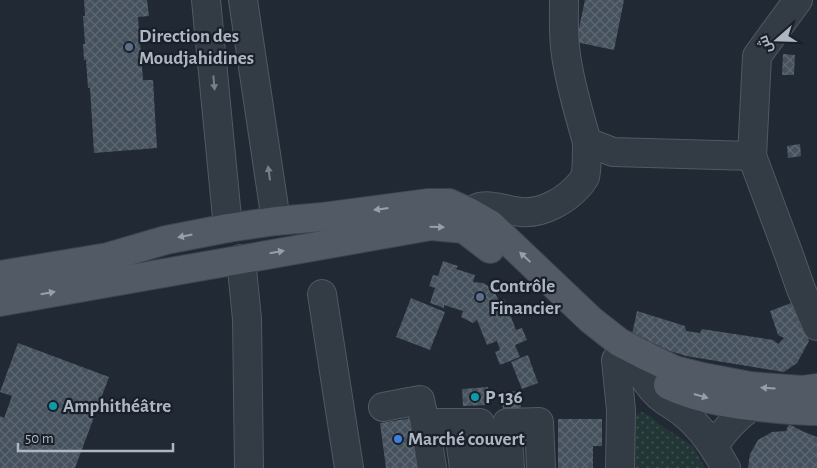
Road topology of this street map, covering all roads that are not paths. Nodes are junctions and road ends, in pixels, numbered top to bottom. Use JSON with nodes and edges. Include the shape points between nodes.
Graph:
{"nodes":[{"id":1,"x":206,"y":0,"type":"edge"},
{"id":2,"x":243,"y":0,"type":"edge"},
{"id":3,"x":564,"y":0,"type":"edge"},
{"id":4,"x":798,"y":0,"type":"edge"},
{"id":5,"x":587,"y":142,"type":"junction"},
{"id":6,"x":752,"y":156,"type":"junction"},
{"id":7,"x":276,"y":221,"type":"junction"},
{"id":8,"x":468,"y":221,"type":"junction"},
{"id":9,"x":228,"y":228,"type":"junction"},
{"id":10,"x":241,"y":259,"type":"junction"},
{"id":11,"x":0,"y":275,"type":"edge"},
{"id":12,"x":322,"y":294,"type":"dead end"},
{"id":13,"x":0,"y":302,"type":"edge"},
{"id":14,"x":817,"y":326,"type":"edge"},
{"id":15,"x":616,"y":360,"type":"junction"},
{"id":16,"x":641,"y":373,"type":"junction"},
{"id":17,"x":817,"y":388,"type":"edge"},
{"id":18,"x":383,"y":407,"type":"dead end"},
{"id":19,"x":751,"y":407,"type":"junction"},
{"id":20,"x":817,"y":411,"type":"edge"},
{"id":21,"x":442,"y":423,"type":"junction"},
{"id":22,"x":720,"y":457,"type":"edge"},
{"id":23,"x":249,"y":468,"type":"edge"},
{"id":24,"x":349,"y":468,"type":"edge"},
{"id":25,"x":432,"y":468,"type":"edge"},
{"id":26,"x":448,"y":468,"type":"edge"},
{"id":27,"x":464,"y":468,"type":"edge"},
{"id":28,"x":484,"y":468,"type":"edge"},
{"id":29,"x":510,"y":468,"type":"edge"},
{"id":30,"x":541,"y":468,"type":"edge"},
{"id":31,"x":620,"y":468,"type":"edge"}],
"edges":[{"from":1,"to":9,"type":"street","one_way":true},
{"from":7,"to":2,"type":"street","one_way":true},
{"from":3,"to":5,"type":"street","via":[[565,53]]},
{"from":4,"to":6,"type":"street","via":[[757,56]]},
{"from":5,"to":6,"type":"street","via":[[613,152]]},
{"from":5,"to":8,"type":"street","via":[[585,177],[561,200],[546,208],[522,212],[488,206],[475,210]]},
{"from":6,"to":14,"type":"street"},
{"from":8,"to":7,"type":"main road","one_way":true,"via":[[449,203]]},
{"from":7,"to":9,"type":"main road"},
{"from":10,"to":8,"type":"main road","one_way":true},
{"from":8,"to":15,"type":"main road","via":[[483,244],[564,318]]},
{"from":17,"to":8,"type":"main road","one_way":true,"via":[[750,386],[675,370],[619,342],[591,320],[490,224]]},
{"from":9,"to":11,"type":"main road","one_way":true,"via":[[166,240],[108,257]]},
{"from":13,"to":10,"type":"main road","one_way":true},
{"from":10,"to":23,"type":"street","via":[[247,319]]},
{"from":12,"to":24,"type":"street"},
{"from":15,"to":16,"type":"main road"},
{"from":15,"to":31,"type":"street","via":[[621,410]]},
{"from":16,"to":19,"type":"main road","one_way":true,"via":[[676,389]]},
{"from":16,"to":22,"type":"street","via":[[648,386],[699,427]]},
{"from":18,"to":21,"type":"street","via":[[420,400]]},
{"from":19,"to":20,"type":"main road"},
{"from":19,"to":22,"type":"street","via":[[723,432]]},
{"from":21,"to":25,"type":"street"},
{"from":21,"to":26,"type":"street"},
{"from":21,"to":27,"type":"street"},
{"from":21,"to":28,"type":"street","via":[[480,423]]},
{"from":29,"to":30,"type":"street","via":[[507,423],[539,422]]}]}
